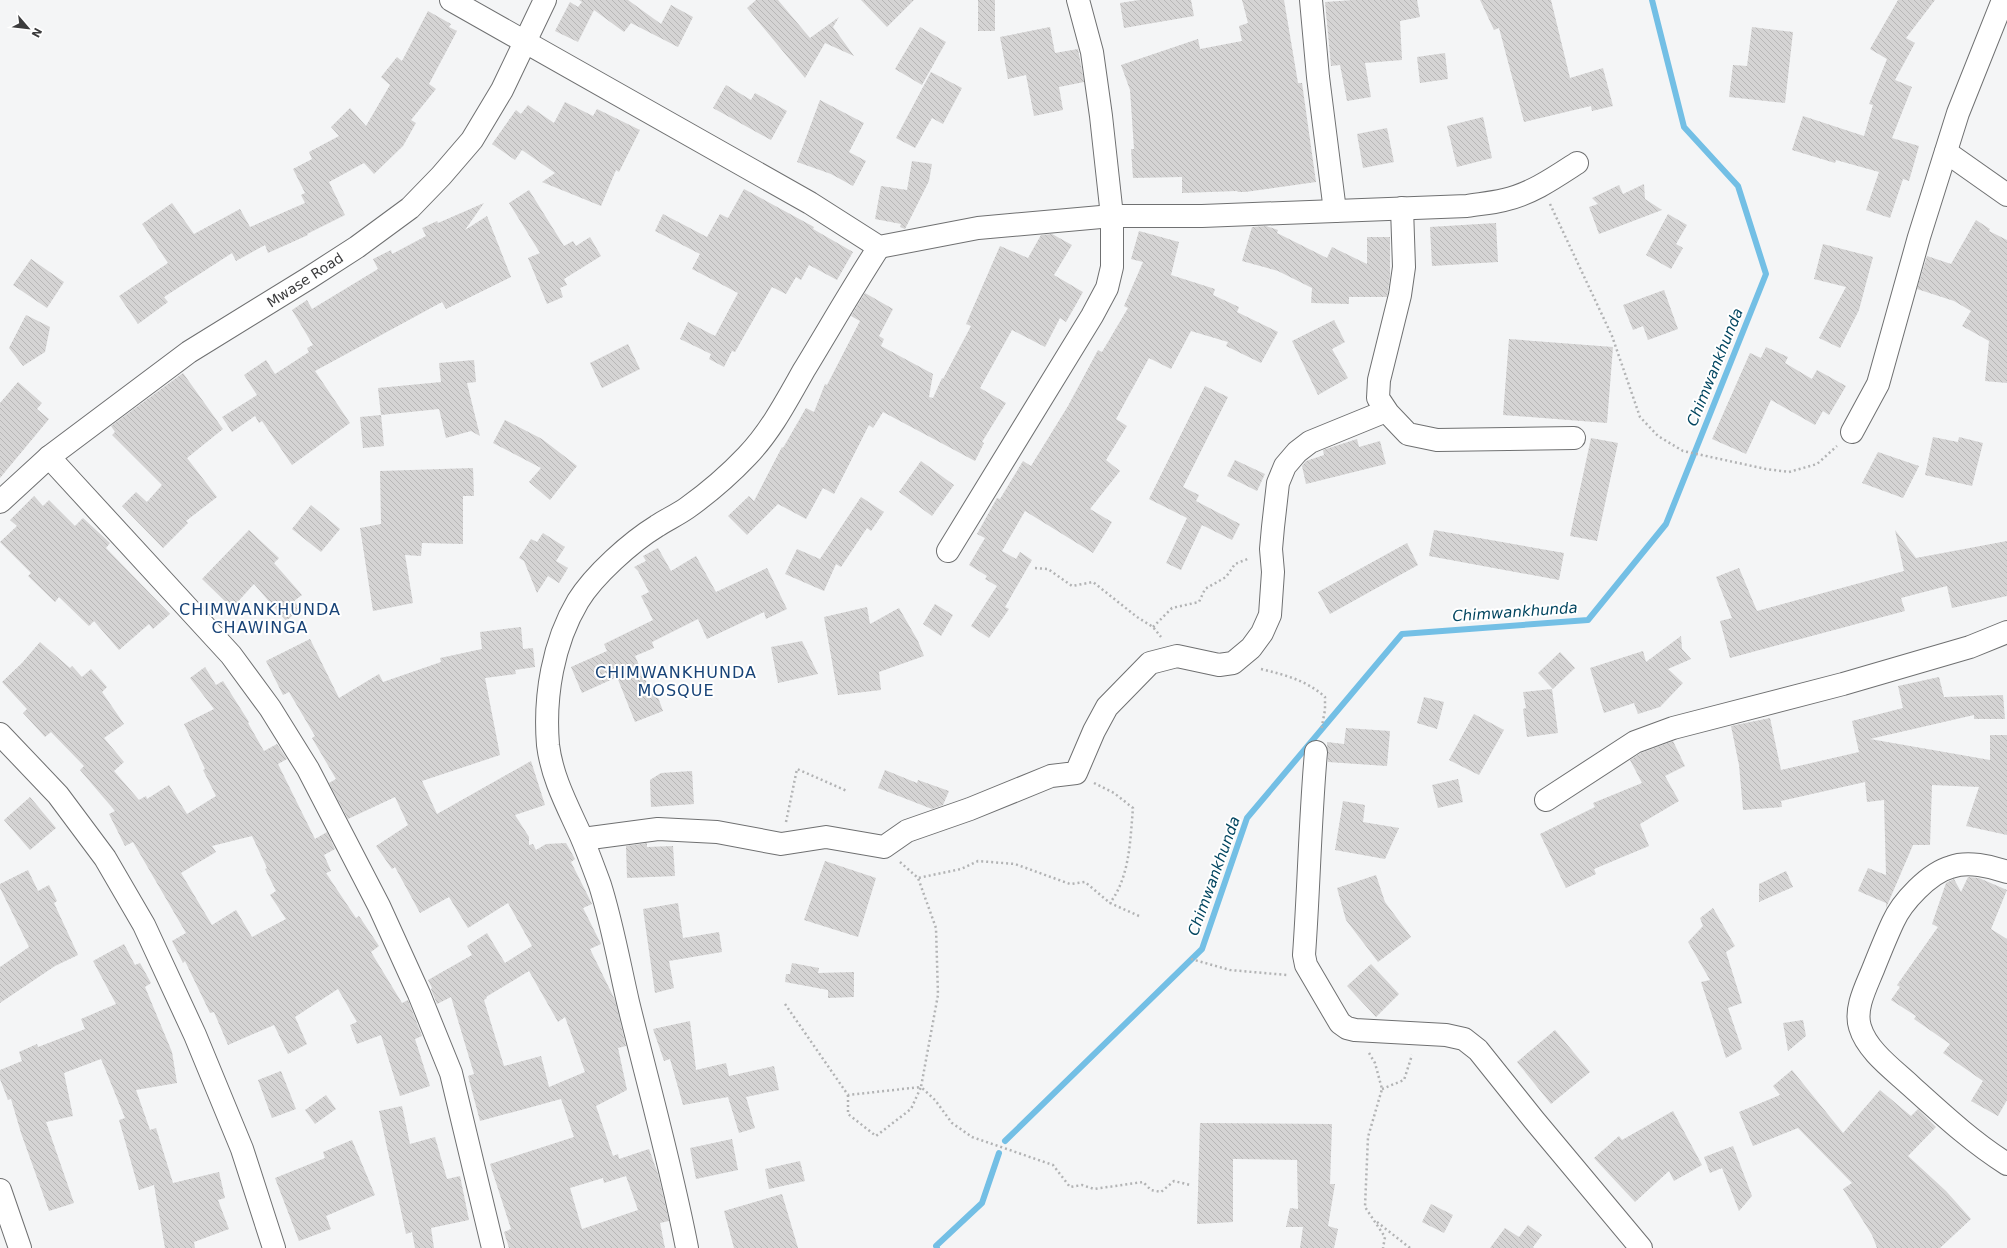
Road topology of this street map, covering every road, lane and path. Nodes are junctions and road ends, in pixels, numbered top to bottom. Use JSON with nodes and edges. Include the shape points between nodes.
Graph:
{"nodes":[{"id":1,"x":451,"y":0,"type":"edge"},
{"id":2,"x":545,"y":0,"type":"edge"},
{"id":3,"x":1078,"y":0,"type":"edge"},
{"id":4,"x":1311,"y":0,"type":"edge"},
{"id":5,"x":2004,"y":0,"type":"edge"},
{"id":6,"x":524,"y":41,"type":"junction"},
{"id":7,"x":1946,"y":152,"type":"junction"},
{"id":8,"x":1577,"y":163,"type":"dead end"},
{"id":9,"x":1542,"y":185,"type":"junction"},
{"id":10,"x":2007,"y":195,"type":"edge"},
{"id":11,"x":1402,"y":208,"type":"junction"},
{"id":12,"x":1335,"y":212,"type":"junction"},
{"id":13,"x":1112,"y":216,"type":"junction"},
{"id":14,"x":879,"y":247,"type":"junction"},
{"id":15,"x":1386,"y":410,"type":"junction"},
{"id":16,"x":1852,"y":432,"type":"joint"},
{"id":17,"x":1574,"y":438,"type":"dead end"},
{"id":18,"x":49,"y":457,"type":"junction"},
{"id":19,"x":0,"y":502,"type":"edge"},
{"id":20,"x":1271,"y":549,"type":"junction"},
{"id":21,"x":948,"y":551,"type":"dead end"},
{"id":22,"x":1035,"y":568,"type":"dead end"},
{"id":23,"x":1153,"y":627,"type":"junction"},
{"id":24,"x":2007,"y":632,"type":"edge"},
{"id":25,"x":1177,"y":656,"type":"junction"},
{"id":26,"x":1234,"y":663,"type":"junction"},
{"id":27,"x":1321,"y":730,"type":"dead end"},
{"id":28,"x":0,"y":734,"type":"edge"},
{"id":29,"x":1316,"y":752,"type":"dead end"},
{"id":30,"x":1076,"y":773,"type":"junction"},
{"id":31,"x":847,"y":791,"type":"dead end"},
{"id":32,"x":1546,"y":800,"type":"dead end"},
{"id":33,"x":583,"y":839,"type":"junction"},
{"id":34,"x":781,"y":844,"type":"junction"},
{"id":35,"x":884,"y":847,"type":"junction"},
{"id":36,"x":2007,"y":872,"type":"edge"},
{"id":37,"x":918,"y":878,"type":"junction"},
{"id":38,"x":1110,"y":903,"type":"junction"},
{"id":39,"x":1139,"y":916,"type":"dead end"},
{"id":40,"x":1191,"y":960,"type":"dead end"},
{"id":41,"x":1314,"y":978,"type":"junction"},
{"id":42,"x":785,"y":1004,"type":"dead end"},
{"id":43,"x":1355,"y":1030,"type":"junction"},
{"id":44,"x":1418,"y":1034,"type":"junction"},
{"id":45,"x":921,"y":1087,"type":"junction"},
{"id":46,"x":1382,"y":1089,"type":"junction"},
{"id":47,"x":848,"y":1095,"type":"junction"},
{"id":48,"x":2007,"y":1164,"type":"edge"},
{"id":49,"x":1190,"y":1185,"type":"dead end"},
{"id":50,"x":0,"y":1190,"type":"edge"},
{"id":51,"x":1374,"y":1220,"type":"junction"},
{"id":52,"x":20,"y":1248,"type":"edge"},
{"id":53,"x":274,"y":1248,"type":"edge"},
{"id":54,"x":493,"y":1248,"type":"edge"},
{"id":55,"x":687,"y":1248,"type":"edge"},
{"id":56,"x":1383,"y":1248,"type":"edge"},
{"id":57,"x":1410,"y":1248,"type":"edge"},
{"id":58,"x":1641,"y":1248,"type":"edge"}],
"edges":[{"from":1,"to":6,"type":"street"},
{"from":2,"to":6,"type":"street","name":"Mwase Road"},
{"from":3,"to":13,"type":"street","via":[[1092,52]]},
{"from":4,"to":12,"type":"street"},
{"from":5,"to":7,"type":"street","via":[[1958,113]]},
{"from":6,"to":14,"type":"street","via":[[810,203]]},
{"from":6,"to":18,"type":"street","name":"Mwase Road","via":[[502,90],[472,140],[410,208],[357,247],[189,352]]},
{"from":7,"to":10,"type":"street"},
{"from":7,"to":16,"type":"street","via":[[1919,237],[1878,384]]},
{"from":8,"to":9,"type":"street"},
{"from":9,"to":11,"type":"street","via":[[1505,200],[1482,204]]},
{"from":9,"to":16,"type":"path","via":[[1612,336],[1640,417],[1658,436],[1689,453],[1789,472],[1817,464]]},
{"from":11,"to":12,"type":"street"},
{"from":11,"to":15,"type":"street","via":[[1404,268],[1378,398]]},
{"from":12,"to":13,"type":"street"},
{"from":13,"to":14,"type":"street","via":[[978,228]]},
{"from":13,"to":21,"type":"street","via":[[1112,267],[1107,288]]},
{"from":14,"to":33,"type":"street","via":[[768,431],[748,455],[727,476],[684,510],[655,527],[623,552],[599,575],[579,600],[558,644],[548,699],[548,744],[553,771],[567,808]]},
{"from":15,"to":17,"type":"street","via":[[1408,434],[1437,440]]},
{"from":15,"to":20,"type":"street","via":[[1310,442],[1296,452],[1278,483]]},
{"from":18,"to":19,"type":"street","name":"Mwase Road"},
{"from":18,"to":54,"type":"street","via":[[231,655],[270,708],[308,769],[379,906],[451,1073]]},
{"from":20,"to":23,"type":"path","via":[[1235,564],[1226,577],[1205,589],[1199,602],[1172,608]]},
{"from":20,"to":26,"type":"street","via":[[1273,572],[1270,615],[1262,633],[1251,648]]},
{"from":22,"to":23,"type":"path","via":[[1048,569],[1072,586],[1093,582]]},
{"from":23,"to":25,"type":"path"},
{"from":24,"to":32,"type":"street","via":[[1970,647],[1850,682],[1673,728],[1635,742]]},
{"from":25,"to":26,"type":"street","via":[[1219,665]]},
{"from":25,"to":30,"type":"street","via":[[1150,663],[1121,690],[1107,707]]},
{"from":26,"to":27,"type":"path","via":[[1294,677],[1316,689],[1325,697]]},
{"from":28,"to":53,"type":"street","via":[[58,795],[105,858],[144,925],[195,1035],[242,1149]]},
{"from":29,"to":41,"type":"street","via":[[1304,955],[1306,965]]},
{"from":30,"to":35,"type":"street","via":[[1051,776],[907,831]]},
{"from":30,"to":38,"type":"path","via":[[1114,793],[1133,808],[1130,855],[1119,891]]},
{"from":31,"to":34,"type":"path","via":[[797,769]]},
{"from":33,"to":34,"type":"street","via":[[658,829],[717,832]]},
{"from":33,"to":55,"type":"street","via":[[600,885],[616,942]]},
{"from":34,"to":35,"type":"street","via":[[826,837]]},
{"from":35,"to":37,"type":"path"},
{"from":36,"to":48,"type":"street","via":[[1973,864],[1951,866],[1930,878],[1910,896],[1893,921],[1863,993],[1857,1018],[1860,1029],[1872,1048],[1893,1069],[1962,1132]]},
{"from":37,"to":38,"type":"path","via":[[961,870],[978,860],[1015,864],[1070,884],[1085,882]]},
{"from":37,"to":45,"type":"path","via":[[936,928],[938,995]]},
{"from":38,"to":39,"type":"path"},
{"from":40,"to":41,"type":"path","via":[[1230,970]]},
{"from":41,"to":43,"type":"street","via":[[1340,1023]]},
{"from":42,"to":47,"type":"path"},
{"from":43,"to":44,"type":"street"},
{"from":43,"to":46,"type":"path","via":[[1375,1062]]},
{"from":44,"to":46,"type":"path","via":[[1404,1080]]},
{"from":44,"to":58,"type":"street","via":[[1464,1039],[1478,1050]]},
{"from":45,"to":47,"type":"path"},
{"from":45,"to":47,"type":"path","via":[[911,1109],[876,1136],[848,1114]]},
{"from":45,"to":49,"type":"path","via":[[935,1100],[952,1123],[972,1137],[1053,1165],[1070,1187],[1082,1185],[1094,1189],[1143,1182],[1152,1190],[1161,1192],[1174,1181]]},
{"from":46,"to":51,"type":"path","via":[[1368,1138],[1365,1206]]},
{"from":50,"to":52,"type":"street"},
{"from":51,"to":56,"type":"path","via":[[1386,1237]]},
{"from":51,"to":57,"type":"path"}]}
